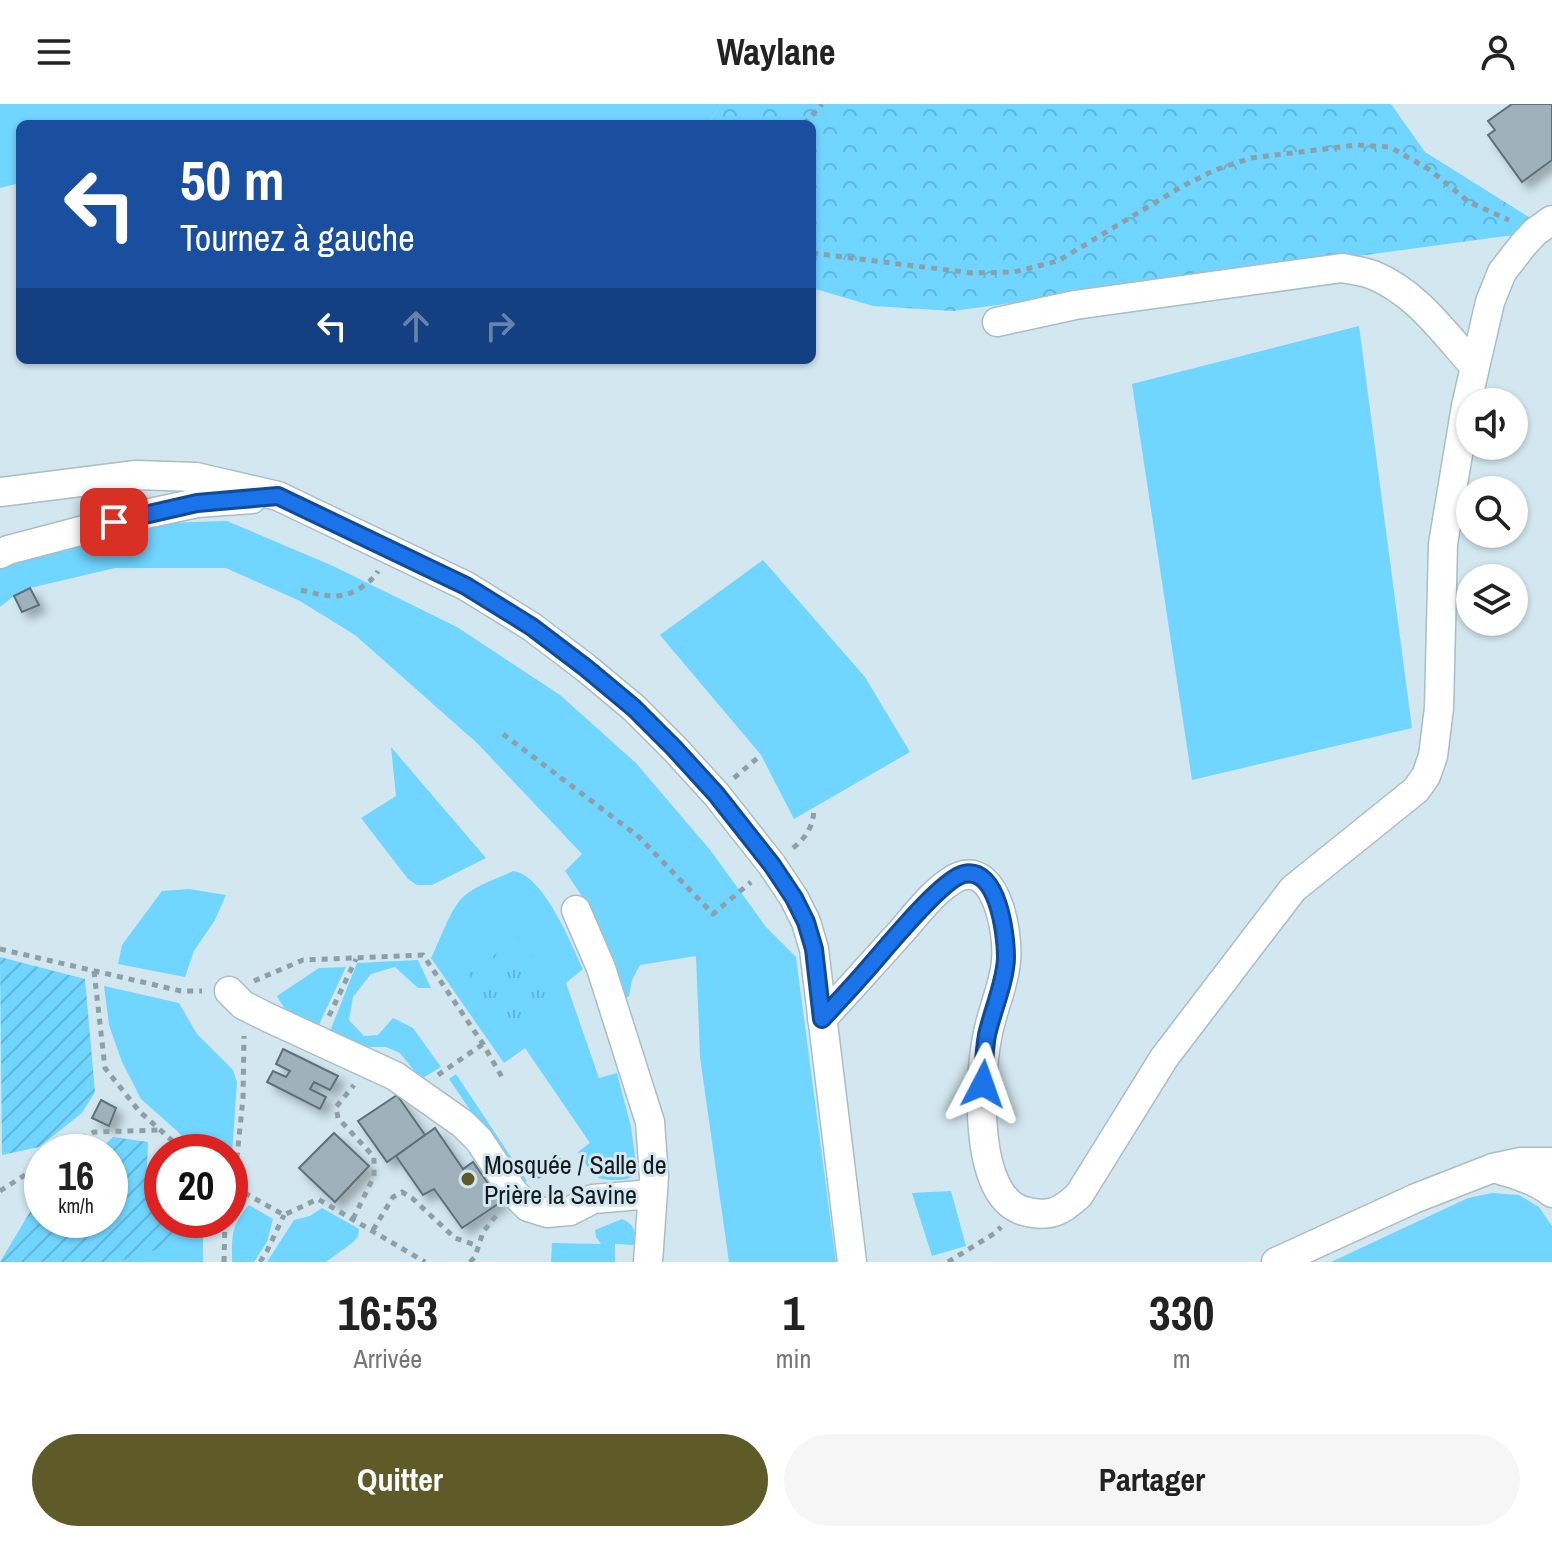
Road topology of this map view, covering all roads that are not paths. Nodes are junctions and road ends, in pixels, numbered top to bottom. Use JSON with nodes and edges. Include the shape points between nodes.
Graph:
{"nodes":[{"id":1,"x":1544,"y":226,"type":"edge"},
{"id":2,"x":997,"y":322,"type":"dead end"},
{"id":3,"x":1475,"y":367,"type":"junction"},
{"id":4,"x":0,"y":492,"type":"edge"},
{"id":5,"x":278,"y":496,"type":"junction"},
{"id":6,"x":0,"y":554,"type":"edge"},
{"id":7,"x":576,"y":910,"type":"dead end"},
{"id":8,"x":239,"y":1000,"type":"road end"},
{"id":9,"x":822,"y":1019,"type":"junction"},
{"id":10,"x":1552,"y":1162,"type":"edge"},
{"id":11,"x":1493,"y":1168,"type":"junction"},
{"id":12,"x":1552,"y":1193,"type":"edge"},
{"id":13,"x":652,"y":1194,"type":"junction"},
{"id":14,"x":648,"y":1262,"type":"edge"},
{"id":15,"x":852,"y":1262,"type":"edge"},
{"id":16,"x":1276,"y":1262,"type":"edge"}],
"edges":[{"from":1,"to":3,"type":"street","via":[[1502,272]]},
{"from":2,"to":3,"type":"street","via":[[1075,305],[1342,268],[1369,273],[1417,301]]},
{"from":3,"to":9,"type":"street","via":[[1443,544],[1439,708],[1426,776],[1416,790],[1293,889],[1164,1058],[1079,1195],[1050,1214],[1019,1209],[995,1186],[987,1162],[982,1107],[986,1038],[1007,960],[996,895],[975,874],[949,882],[927,902]]},
{"from":4,"to":5,"type":"street","via":[[136,475],[196,477]]},
{"from":5,"to":6,"type":"street","via":[[197,503]]},
{"from":5,"to":9,"type":"street","via":[[466,586],[532,627],[634,708],[716,794],[794,898],[814,949]]},
{"from":7,"to":13,"type":"street","via":[[601,968],[650,1122]]},
{"from":8,"to":13,"type":"street","via":[[395,1076],[463,1124],[522,1187],[528,1207],[547,1213],[570,1211],[593,1199]]},
{"from":9,"to":15,"type":"street"},
{"from":10,"to":11,"type":"street"},
{"from":11,"to":12,"type":"street"},
{"from":11,"to":16,"type":"street"},
{"from":13,"to":14,"type":"street"}]}
